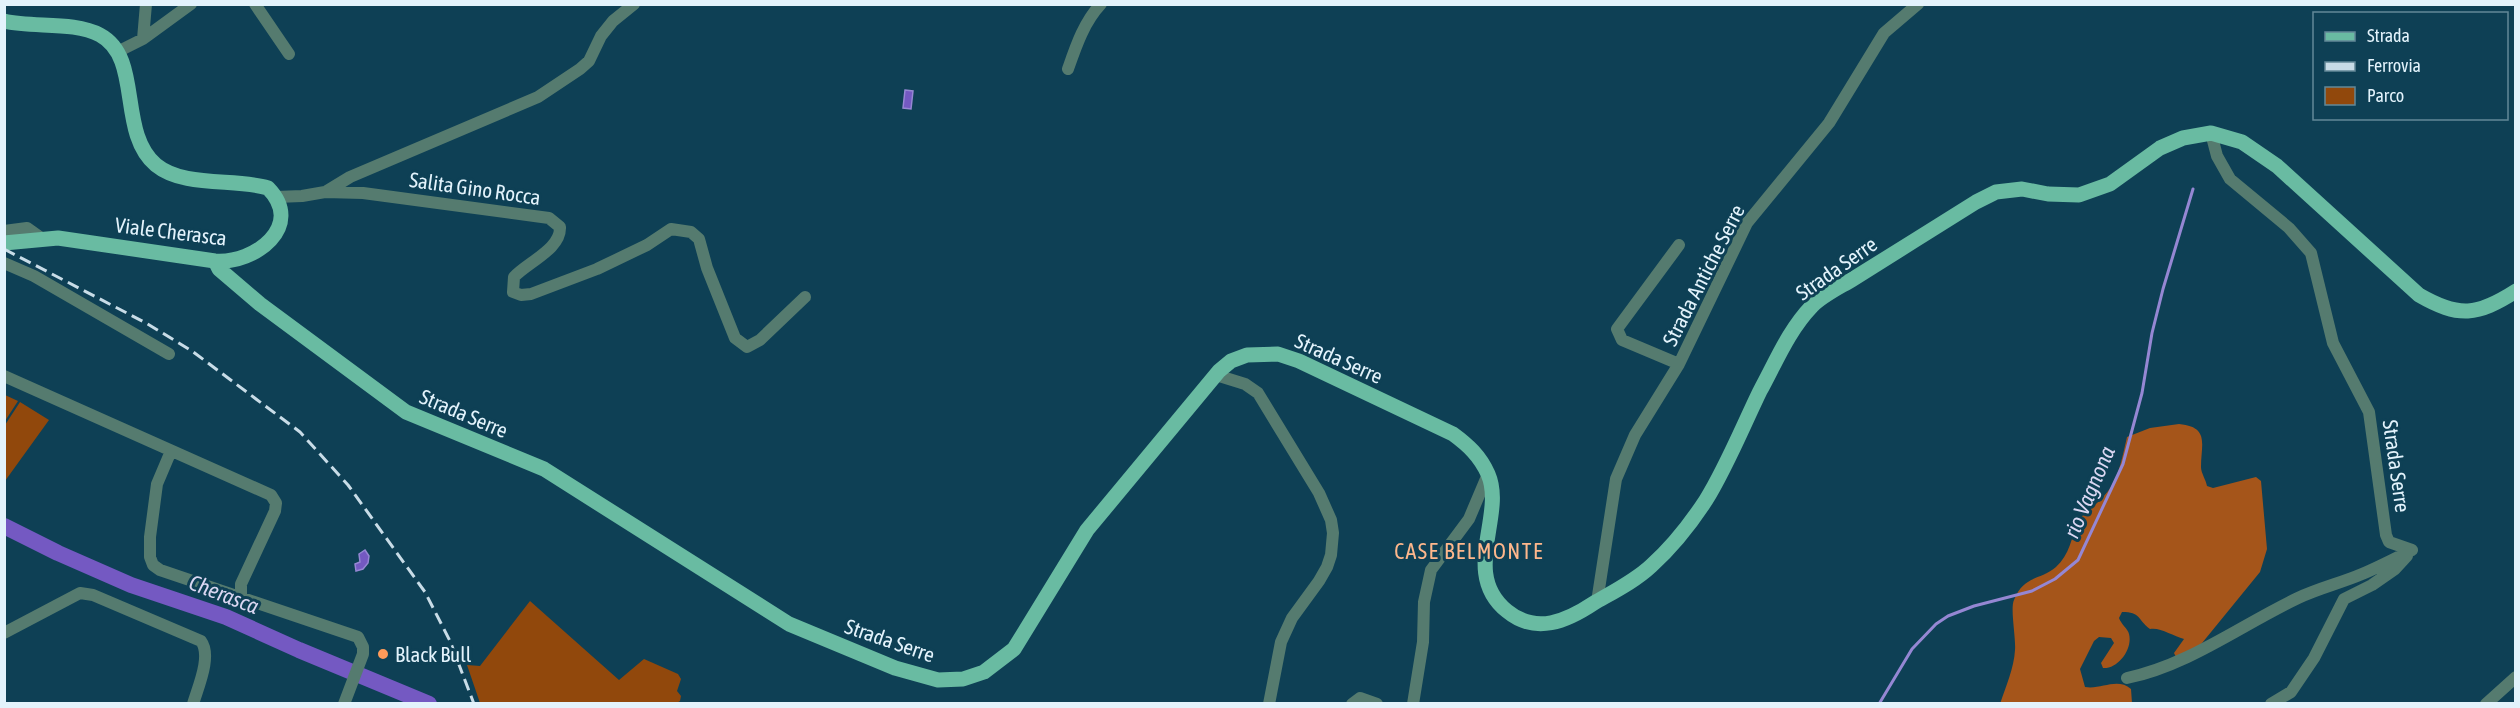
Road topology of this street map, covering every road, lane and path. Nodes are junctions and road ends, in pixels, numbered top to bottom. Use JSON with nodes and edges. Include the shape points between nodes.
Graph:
{"nodes":[{"id":1,"x":146,"y":4,"type":"edge"},
{"id":2,"x":191,"y":4,"type":"edge"},
{"id":3,"x":255,"y":4,"type":"edge"},
{"id":4,"x":634,"y":4,"type":"edge"},
{"id":5,"x":1101,"y":4,"type":"edge"},
{"id":6,"x":1918,"y":4,"type":"edge"},
{"id":7,"x":4,"y":21,"type":"edge"},
{"id":8,"x":143,"y":39,"type":"junction"},
{"id":9,"x":117,"y":52,"type":"junction"},
{"id":10,"x":289,"y":54,"type":"dead end"},
{"id":11,"x":1068,"y":69,"type":"dead end"},
{"id":12,"x":2211,"y":133,"type":"junction"},
{"id":13,"x":325,"y":192,"type":"junction"},
{"id":14,"x":276,"y":197,"type":"junction"},
{"id":15,"x":4,"y":231,"type":"edge"},
{"id":16,"x":41,"y":238,"type":"junction"},
{"id":17,"x":4,"y":243,"type":"edge"},
{"id":18,"x":1679,"y":245,"type":"dead end"},
{"id":19,"x":215,"y":261,"type":"junction"},
{"id":20,"x":4,"y":264,"type":"edge"},
{"id":21,"x":2516,"y":291,"type":"edge"},
{"id":22,"x":805,"y":297,"type":"dead end"},
{"id":23,"x":169,"y":354,"type":"dead end"},
{"id":24,"x":1679,"y":364,"type":"junction"},
{"id":25,"x":1216,"y":375,"type":"junction"},
{"id":26,"x":4,"y":376,"type":"edge"},
{"id":27,"x":171,"y":451,"type":"junction"},
{"id":28,"x":1488,"y":474,"type":"junction"},
{"id":29,"x":2412,"y":550,"type":"junction"},
{"id":30,"x":241,"y":598,"type":"junction"},
{"id":31,"x":1597,"y":602,"type":"junction"},
{"id":32,"x":4,"y":633,"type":"edge"},
{"id":33,"x":2516,"y":677,"type":"edge"},
{"id":34,"x":2127,"y":678,"type":"dead end"},
{"id":35,"x":345,"y":700,"type":"edge"},
{"id":36,"x":194,"y":704,"type":"edge"},
{"id":37,"x":1269,"y":704,"type":"edge"},
{"id":38,"x":1352,"y":704,"type":"edge"},
{"id":39,"x":1377,"y":704,"type":"edge"},
{"id":40,"x":1413,"y":704,"type":"edge"},
{"id":41,"x":2271,"y":704,"type":"edge"},
{"id":42,"x":2486,"y":704,"type":"edge"}],
"edges":[{"from":1,"to":8,"type":"street"},
{"from":2,"to":8,"type":"street"},
{"from":3,"to":10,"type":"street"},
{"from":4,"to":13,"type":"street","name":"Salita Gino Rocca","via":[[601,36],[589,61],[538,98],[350,177]]},
{"from":5,"to":11,"type":"street","via":[[1084,28]]},
{"from":6,"to":24,"type":"street","name":"Strada Antiche Serre","via":[[1884,33],[1829,123],[1747,223]]},
{"from":7,"to":9,"type":"main road","via":[[91,32],[108,41]]},
{"from":8,"to":9,"type":"street"},
{"from":9,"to":14,"type":"main road","via":[[136,135],[157,166],[182,177],[268,188]]},
{"from":12,"to":21,"type":"main road","name":"Strada Serre","via":[[2242,142],[2277,166],[2419,295],[2440,307],[2469,313],[2498,303]]},
{"from":12,"to":29,"type":"street","name":"Strada Serre","via":[[2217,156],[2230,179],[2289,228],[2311,253],[2333,343],[2368,412],[2386,535],[2389,543]]},
{"from":12,"to":31,"type":"main road","name":"Strada Serre","via":[[2183,138],[2160,148],[2110,184],[2079,195],[2022,189],[1996,192],[1813,304],[1792,329],[1706,500],[1650,568]]},
{"from":13,"to":14,"type":"street","name":"Salita Gino Rocca"},
{"from":13,"to":22,"type":"street","name":"Salita Gino Rocca","via":[[374,194],[554,221],[560,227],[556,241],[514,277],[513,292],[521,295],[597,269],[671,229],[691,232],[699,239],[735,338],[747,347],[760,340]]},
{"from":14,"to":19,"type":"main road","name":"Viale Cherasca","via":[[281,220],[268,244],[244,258]]},
{"from":15,"to":16,"type":"street","via":[[27,228]]},
{"from":16,"to":17,"type":"main road","name":"Viale Cherasca"},
{"from":16,"to":19,"type":"main road","name":"Viale Cherasca"},
{"from":18,"to":24,"type":"street","via":[[1617,329],[1622,340]]},
{"from":19,"to":25,"type":"main road","name":"Strada Serre","via":[[219,269],[260,304],[406,412],[543,469],[789,624],[895,668],[938,680],[963,679],[984,672],[1014,649],[1087,530]]},
{"from":20,"to":23,"type":"street","via":[[34,276]]},
{"from":24,"to":31,"type":"street","name":"Strada Antiche Serre","via":[[1635,435],[1616,480]]},
{"from":25,"to":28,"type":"main road","name":"Strada Serre","via":[[1247,354],[1268,352],[1290,357],[1453,434],[1472,448]]},
{"from":25,"to":37,"type":"street","via":[[1245,384],[1258,393],[1331,520],[1333,544],[1329,561],[1286,629],[1277,654]]},
{"from":26,"to":27,"type":"street"},
{"from":27,"to":30,"type":"street","via":[[157,484],[150,537],[153,565]]},
{"from":27,"to":30,"type":"street","via":[[274,499],[275,512],[241,584]]},
{"from":28,"to":31,"type":"main road","name":"Strada Serre","via":[[1491,496],[1485,561],[1494,598],[1507,612],[1542,624],[1561,622]]},
{"from":28,"to":40,"type":"street","via":[[1469,519],[1431,570]]},
{"from":29,"to":34,"type":"street","via":[[2364,574],[2324,585],[2160,669]]},
{"from":29,"to":41,"type":"street","via":[[2395,569],[2344,599],[2291,692]]},
{"from":30,"to":35,"type":"street","via":[[353,634],[361,641],[363,654]]},
{"from":32,"to":36,"type":"street","via":[[84,592],[201,641],[205,656]]},
{"from":33,"to":42,"type":"street"},
{"from":38,"to":39,"type":"street","via":[[1360,698]]}]}
